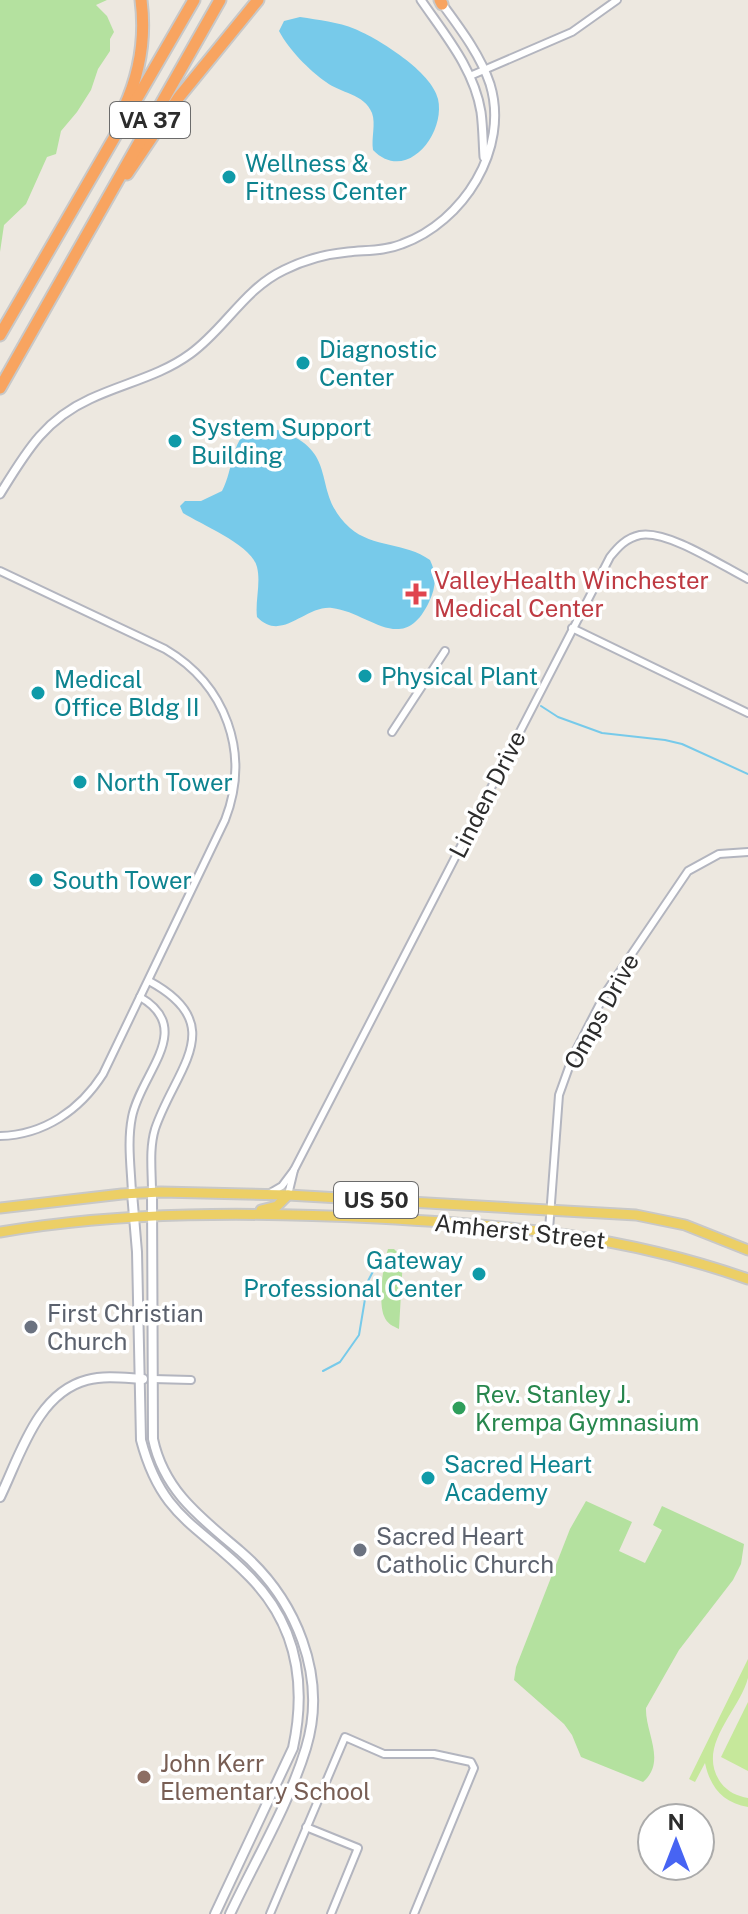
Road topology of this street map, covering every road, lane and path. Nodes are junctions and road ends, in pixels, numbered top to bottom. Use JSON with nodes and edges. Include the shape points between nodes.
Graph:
{"nodes":[{"id":1,"x":141,"y":0,"type":"edge"},
{"id":2,"x":194,"y":0,"type":"edge"},
{"id":3,"x":220,"y":0,"type":"edge"},
{"id":4,"x":259,"y":0,"type":"edge"},
{"id":5,"x":421,"y":0,"type":"edge"},
{"id":6,"x":617,"y":0,"type":"edge"},
{"id":7,"x":440,"y":1,"type":"edge"},
{"id":8,"x":484,"y":70,"type":"junction"},
{"id":9,"x":470,"y":76,"type":"junction"},
{"id":10,"x":484,"y":159,"type":"junction"},
{"id":11,"x":86,"y":184,"type":"junction"},
{"id":12,"x":83,"y":241,"type":"junction"},
{"id":13,"x":0,"y":335,"type":"edge"},
{"id":14,"x":0,"y":388,"type":"edge"},
{"id":15,"x":0,"y":494,"type":"edge"},
{"id":16,"x":0,"y":571,"type":"edge"},
{"id":17,"x":748,"y":579,"type":"edge"},
{"id":18,"x":572,"y":628,"type":"junction"},
{"id":19,"x":445,"y":651,"type":"dead end"},
{"id":20,"x":748,"y":713,"type":"edge"},
{"id":21,"x":392,"y":732,"type":"dead end"},
{"id":22,"x":748,"y":852,"type":"edge"},
{"id":23,"x":149,"y":981,"type":"junction"},
{"id":24,"x":140,"y":997,"type":"junction"},
{"id":25,"x":0,"y":1136,"type":"edge"},
{"id":26,"x":294,"y":1170,"type":"junction"},
{"id":27,"x":152,"y":1192,"type":"junction"},
{"id":28,"x":132,"y":1193,"type":"junction"},
{"id":29,"x":268,"y":1194,"type":"junction"},
{"id":30,"x":288,"y":1195,"type":"junction"},
{"id":31,"x":312,"y":1196,"type":"junction"},
{"id":32,"x":0,"y":1208,"type":"edge"},
{"id":33,"x":550,"y":1210,"type":"junction"},
{"id":34,"x":242,"y":1214,"type":"junction"},
{"id":35,"x":281,"y":1214,"type":"junction"},
{"id":36,"x":153,"y":1216,"type":"junction"},
{"id":37,"x":135,"y":1217,"type":"junction"},
{"id":38,"x":549,"y":1230,"type":"junction"},
{"id":39,"x":0,"y":1232,"type":"edge"},
{"id":40,"x":748,"y":1250,"type":"edge"},
{"id":41,"x":748,"y":1279,"type":"edge"},
{"id":42,"x":139,"y":1379,"type":"junction"},
{"id":43,"x":153,"y":1379,"type":"junction"},
{"id":44,"x":191,"y":1380,"type":"dead end"},
{"id":45,"x":0,"y":1497,"type":"edge"},
{"id":46,"x":306,"y":1827,"type":"junction"},
{"id":47,"x":215,"y":1914,"type":"edge"},
{"id":48,"x":230,"y":1914,"type":"edge"},
{"id":49,"x":270,"y":1914,"type":"edge"},
{"id":50,"x":331,"y":1914,"type":"edge"},
{"id":51,"x":414,"y":1914,"type":"edge"}],
"edges":[{"from":1,"to":11,"type":"highway","via":[[137,74]]},
{"from":2,"to":11,"type":"highway","number":"VA 37"},
{"from":3,"to":12,"type":"highway","number":"VA 37"},
{"from":4,"to":12,"type":"highway","via":[[179,97]]},
{"from":5,"to":9,"type":"street"},
{"from":6,"to":8,"type":"street","via":[[572,32]]},
{"from":7,"to":8,"type":"street"},
{"from":8,"to":9,"type":"street"},
{"from":8,"to":10,"type":"street","via":[[496,113]]},
{"from":9,"to":10,"type":"street","via":[[481,112]]},
{"from":10,"to":15,"type":"street","via":[[456,209],[421,236],[390,248],[319,257],[281,271],[248,294],[186,357],[66,413],[28,448]]},
{"from":11,"to":13,"type":"highway","number":"VA 37"},
{"from":12,"to":14,"type":"highway","number":"VA 37"},
{"from":16,"to":23,"type":"street","via":[[182,660],[210,689],[230,727],[236,763],[229,811]]},
{"from":17,"to":18,"type":"street","name":"Linden Drive","via":[[665,538],[639,536],[625,541],[610,557]]},
{"from":18,"to":20,"type":"street"},
{"from":18,"to":26,"type":"street","name":"Linden Drive"},
{"from":19,"to":21,"type":"street"},
{"from":22,"to":33,"type":"street","name":"Omps Drive","via":[[719,854],[688,871],[606,992],[559,1095]]},
{"from":23,"to":24,"type":"street"},
{"from":23,"to":27,"type":"street","via":[[180,1002],[192,1036],[188,1058],[154,1132]]},
{"from":24,"to":25,"type":"street","via":[[103,1074],[78,1105],[34,1130]]},
{"from":24,"to":28,"type":"street","via":[[161,1013],[166,1035],[132,1118]]},
{"from":26,"to":29,"type":"street","name":"Linden Drive"},
{"from":26,"to":30,"type":"street","name":"Linden Drive"},
{"from":27,"to":28,"type":"main road","name":"Amherst Street","number":"US 50"},
{"from":27,"to":29,"type":"main road","name":"Amherst Street","number":"US 50"},
{"from":27,"to":36,"type":"main road"},
{"from":28,"to":32,"type":"main road","name":"Amherst Street","number":"US 50"},
{"from":28,"to":37,"type":"main road"},
{"from":29,"to":30,"type":"main road","name":"Amherst Street","number":"US 50"},
{"from":30,"to":31,"type":"main road","name":"Amherst Street","number":"US 50"},
{"from":30,"to":34,"type":"main road","via":[[275,1207]]},
{"from":31,"to":33,"type":"main road","name":"Amherst Street","number":"US 50"},
{"from":31,"to":35,"type":"main road","via":[[293,1201]]},
{"from":33,"to":38,"type":"street","name":"Omps Drive"},
{"from":33,"to":40,"type":"main road","name":"Amherst Street","number":"US 50","via":[[660,1219]]},
{"from":34,"to":35,"type":"main road","name":"Amherst Street","number":"US 50"},
{"from":34,"to":36,"type":"main road","name":"Amherst Street","number":"US 50"},
{"from":35,"to":38,"type":"main road","name":"Amherst Street","number":"US 50"},
{"from":36,"to":37,"type":"main road","name":"Amherst Street","number":"US 50"},
{"from":36,"to":43,"type":"main road"},
{"from":37,"to":39,"type":"main road","name":"Amherst Street","number":"US 50"},
{"from":37,"to":42,"type":"main road"},
{"from":38,"to":41,"type":"main road","name":"Amherst Street","number":"US 50","via":[[637,1246]]},
{"from":42,"to":43,"type":"main road"},
{"from":42,"to":45,"type":"main road","via":[[85,1381],[58,1395],[38,1419]]},
{"from":42,"to":47,"type":"main road","via":[[141,1440],[156,1484],[193,1529],[267,1597],[288,1634],[301,1692],[293,1748]]},
{"from":43,"to":44,"type":"street"},
{"from":43,"to":48,"type":"main road","via":[[153,1439],[168,1481],[274,1585],[294,1619],[312,1681],[306,1749]]},
{"from":46,"to":49,"type":"street"},
{"from":46,"to":50,"type":"street","via":[[358,1848]]},
{"from":46,"to":51,"type":"street","via":[[345,1737],[384,1754],[434,1754],[471,1762],[474,1768]]}]}
